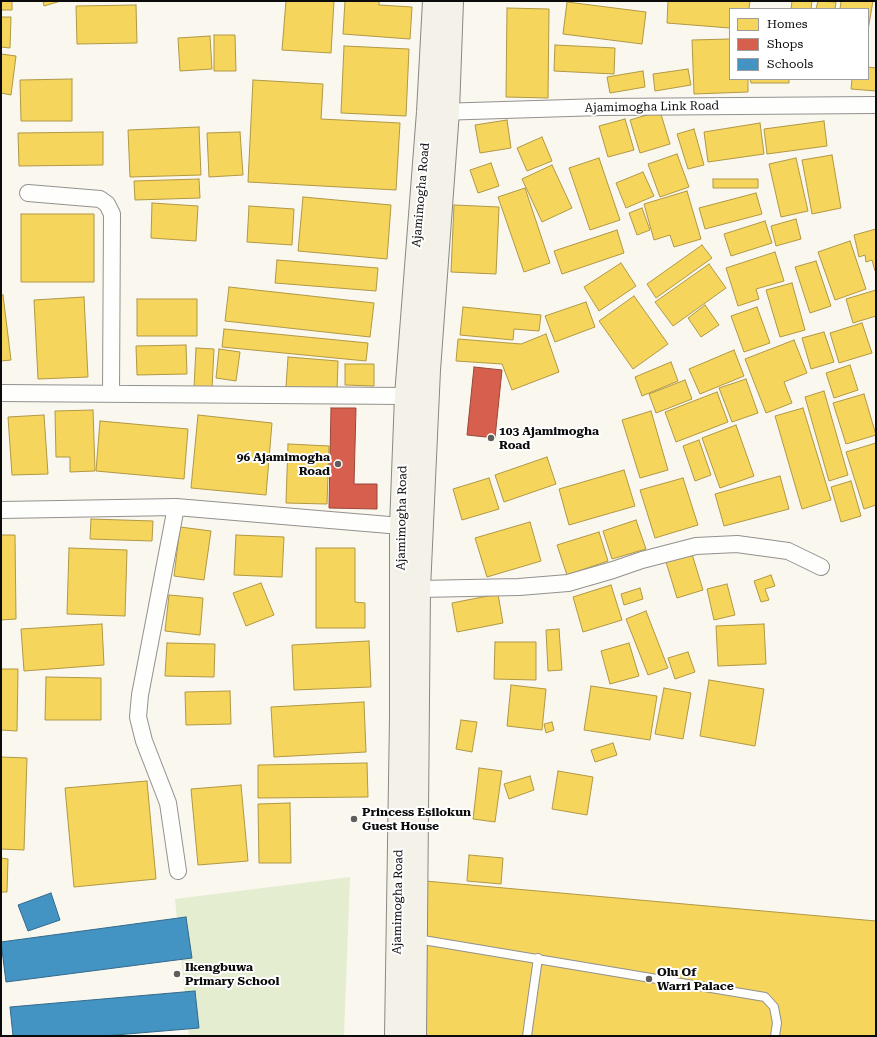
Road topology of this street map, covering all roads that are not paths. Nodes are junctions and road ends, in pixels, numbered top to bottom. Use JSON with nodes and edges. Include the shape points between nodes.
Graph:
{"nodes":[{"id":1,"x":434,"y":1,"type":"edge"},
{"id":2,"x":452,"y":1,"type":"edge"},
{"id":3,"x":876,"y":105,"type":"edge"},
{"id":4,"x":438,"y":112,"type":"junction"},
{"id":5,"x":28,"y":193,"type":"dead end"},
{"id":6,"x":1,"y":393,"type":"edge"},
{"id":7,"x":111,"y":393,"type":"junction"},
{"id":8,"x":406,"y":396,"type":"junction"},
{"id":9,"x":176,"y":507,"type":"junction"},
{"id":10,"x":1,"y":510,"type":"edge"},
{"id":11,"x":401,"y":526,"type":"junction"},
{"id":12,"x":821,"y":567,"type":"dead end"},
{"id":13,"x":419,"y":589,"type":"junction"},
{"id":14,"x":178,"y":871,"type":"dead end"},
{"id":15,"x":416,"y":939,"type":"junction"},
{"id":16,"x":538,"y":958,"type":"junction"},
{"id":17,"x":396,"y":1036,"type":"edge"},
{"id":18,"x":415,"y":1036,"type":"edge"},
{"id":19,"x":527,"y":1036,"type":"edge"},
{"id":20,"x":775,"y":1036,"type":"edge"}],
"edges":[{"from":1,"to":4,"type":"main road","name":"Ajamimogha Road"},
{"from":2,"to":4,"type":"main road","name":"Ajamimogha Road"},
{"from":3,"to":4,"type":"street","name":"Ajamimogha Link Road","via":[[602,107]]},
{"from":4,"to":8,"type":"main road","name":"Ajamimogha Road"},
{"from":4,"to":13,"type":"main road","name":"Ajamimogha Road"},
{"from":5,"to":7,"type":"street","via":[[100,199],[107,204],[112,214]]},
{"from":6,"to":7,"type":"street"},
{"from":7,"to":8,"type":"street"},
{"from":8,"to":11,"type":"main road","name":"Ajamimogha Road"},
{"from":9,"to":10,"type":"street"},
{"from":9,"to":11,"type":"street"},
{"from":9,"to":14,"type":"street","via":[[138,717],[144,741],[168,803]]},
{"from":11,"to":17,"type":"main road","name":"Ajamimogha Road"},
{"from":12,"to":13,"type":"street","via":[[788,551],[737,544],[696,546],[568,583],[519,588]]},
{"from":13,"to":15,"type":"main road","name":"Ajamimogha Road"},
{"from":15,"to":16,"type":"lane"},
{"from":15,"to":18,"type":"main road","name":"Ajamimogha Road"},
{"from":16,"to":19,"type":"lane"},
{"from":16,"to":20,"type":"lane","via":[[765,997],[774,1007],[777,1022]]}]}
